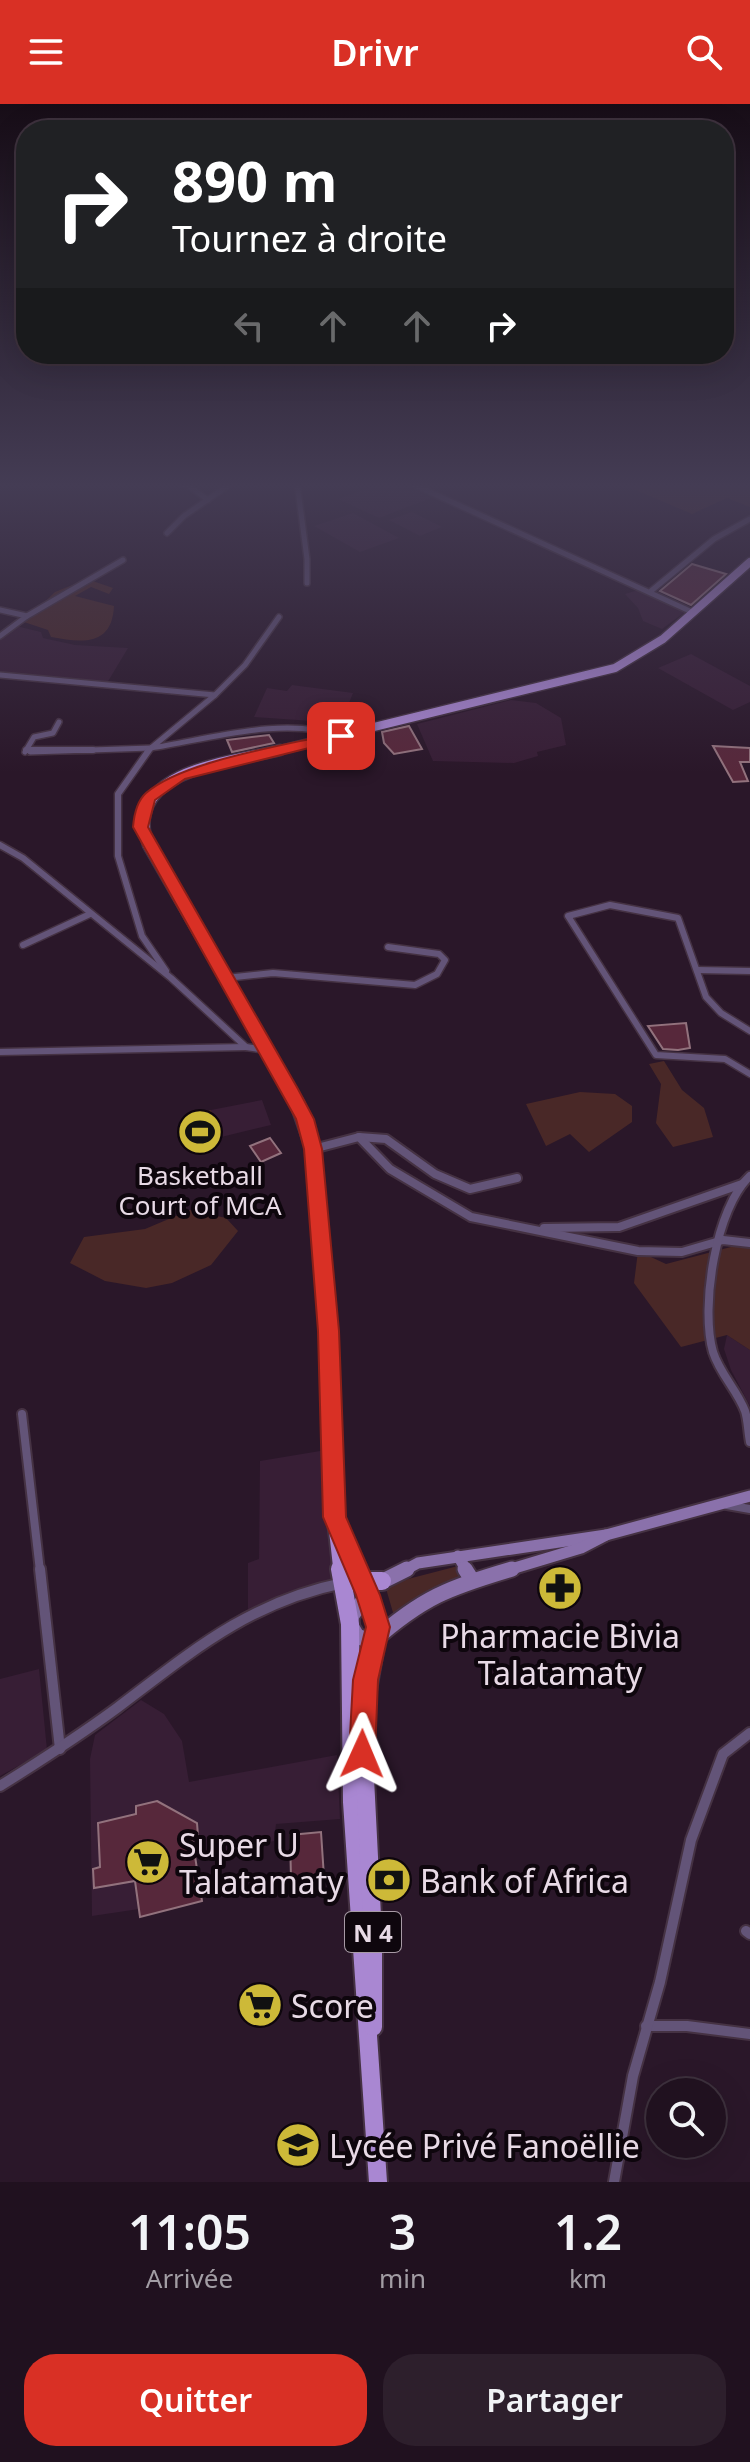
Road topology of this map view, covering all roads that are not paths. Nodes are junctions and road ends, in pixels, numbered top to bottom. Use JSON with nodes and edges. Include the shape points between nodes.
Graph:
{"nodes":[{"id":1,"x":90,"y":579,"type":"edge"},
{"id":2,"x":308,"y":579,"type":"edge"},
{"id":3,"x":624,"y":579,"type":"edge"},
{"id":4,"x":666,"y":579,"type":"edge"},
{"id":5,"x":730,"y":579,"type":"edge"},
{"id":6,"x":307,"y":583,"type":"dead end"},
{"id":7,"x":651,"y":591,"type":"junction"},
{"id":8,"x":0,"y":610,"type":"edge"},
{"id":9,"x":692,"y":612,"type":"junction"},
{"id":10,"x":27,"y":616,"type":"junction"},
{"id":11,"x":279,"y":617,"type":"dead end"},
{"id":12,"x":0,"y":636,"type":"edge"},
{"id":13,"x":0,"y":675,"type":"edge"},
{"id":14,"x":215,"y":695,"type":"junction"},
{"id":15,"x":59,"y":722,"type":"dead end"},
{"id":16,"x":341,"y":736,"type":"junction"},
{"id":17,"x":151,"y":748,"type":"junction"},
{"id":18,"x":0,"y":845,"type":"edge"},
{"id":19,"x":90,"y":914,"type":"junction"},
{"id":20,"x":23,"y":945,"type":"dead end"},
{"id":21,"x":388,"y":947,"type":"dead end"},
{"id":22,"x":697,"y":970,"type":"junction"},
{"id":23,"x":750,"y":971,"type":"edge"},
{"id":24,"x":171,"y":978,"type":"junction"},
{"id":25,"x":226,"y":978,"type":"junction"},
{"id":26,"x":750,"y":1031,"type":"edge"},
{"id":27,"x":246,"y":1047,"type":"junction"},
{"id":28,"x":268,"y":1050,"type":"junction"},
{"id":29,"x":0,"y":1052,"type":"edge"},
{"id":30,"x":750,"y":1074,"type":"edge"},
{"id":31,"x":359,"y":1137,"type":"junction"},
{"id":32,"x":313,"y":1149,"type":"junction"},
{"id":33,"x":750,"y":1176,"type":"edge"},
{"id":34,"x":517,"y":1178,"type":"dead end"},
{"id":35,"x":742,"y":1184,"type":"junction"},
{"id":36,"x":538,"y":1228,"type":"junction"},
{"id":37,"x":723,"y":1240,"type":"junction"},
{"id":38,"x":750,"y":1243,"type":"edge"},
{"id":39,"x":22,"y":1414,"type":"dead end"},
{"id":40,"x":750,"y":1442,"type":"edge"},
{"id":41,"x":750,"y":1496,"type":"edge"},
{"id":42,"x":721,"y":1504,"type":"junction"},
{"id":43,"x":750,"y":1509,"type":"edge"},
{"id":44,"x":334,"y":1517,"type":"junction"},
{"id":45,"x":606,"y":1535,"type":"junction"},
{"id":46,"x":458,"y":1556,"type":"junction"},
{"id":47,"x":472,"y":1580,"type":"junction"},
{"id":48,"x":382,"y":1581,"type":"joint"},
{"id":49,"x":341,"y":1584,"type":"junction"},
{"id":50,"x":364,"y":1588,"type":"junction"},
{"id":51,"x":350,"y":1624,"type":"junction"},
{"id":52,"x":377,"y":1640,"type":"junction"},
{"id":53,"x":750,"y":1733,"type":"edge"},
{"id":54,"x":60,"y":1749,"type":"junction"},
{"id":55,"x":0,"y":1786,"type":"edge"},
{"id":56,"x":646,"y":2026,"type":"junction"},
{"id":57,"x":750,"y":2034,"type":"edge"},
{"id":58,"x":371,"y":2065,"type":"junction"},
{"id":59,"x":378,"y":2182,"type":"edge"},
{"id":60,"x":614,"y":2182,"type":"edge"}],
"edges":[{"from":1,"to":10,"type":"street"},
{"from":2,"to":6,"type":"street"},
{"from":3,"to":7,"type":"street"},
{"from":4,"to":7,"type":"street"},
{"from":5,"to":9,"type":"main road"},
{"from":7,"to":9,"type":"street"},
{"from":8,"to":10,"type":"street"},
{"from":9,"to":16,"type":"main road","via":[[646,651],[615,668]]},
{"from":10,"to":12,"type":"street"},
{"from":11,"to":14,"type":"street","via":[[245,665]]},
{"from":13,"to":14,"type":"street"},
{"from":14,"to":17,"type":"street"},
{"from":15,"to":17,"type":"street","via":[[53,733],[34,737],[25,752]]},
{"from":16,"to":17,"type":"street","via":[[329,729],[301,727]]},
{"from":16,"to":25,"type":"main road","via":[[189,773],[149,797],[140,827]]},
{"from":17,"to":24,"type":"street","via":[[118,794],[118,856],[142,936]]},
{"from":18,"to":19,"type":"street"},
{"from":19,"to":20,"type":"street"},
{"from":19,"to":24,"type":"street"},
{"from":21,"to":25,"type":"street","via":[[439,954],[445,960],[437,974],[415,985],[273,973]]},
{"from":22,"to":23,"type":"street"},
{"from":22,"to":26,"type":"street","via":[[714,1007]]},
{"from":22,"to":30,"type":"street","via":[[678,918],[610,905],[568,916],[656,1055],[725,1059]]},
{"from":24,"to":27,"type":"street"},
{"from":25,"to":28,"type":"main road"},
{"from":27,"to":28,"type":"street"},
{"from":27,"to":29,"type":"street"},
{"from":28,"to":32,"type":"main road","via":[[305,1119]]},
{"from":31,"to":32,"type":"street"},
{"from":31,"to":34,"type":"street","via":[[386,1139],[435,1174],[470,1189]]},
{"from":31,"to":36,"type":"street","via":[[390,1169],[471,1217]]},
{"from":32,"to":44,"type":"main road","number":"N 4","via":[[328,1331]]},
{"from":33,"to":35,"type":"street"},
{"from":35,"to":36,"type":"street","via":[[715,1188],[681,1207],[615,1228]]},
{"from":35,"to":37,"type":"street","via":[[735,1190]]},
{"from":36,"to":37,"type":"street","via":[[638,1251],[682,1252]]},
{"from":37,"to":38,"type":"street"},
{"from":37,"to":40,"type":"street","via":[[708,1298],[712,1348],[721,1374],[745,1411]]},
{"from":39,"to":54,"type":"street"},
{"from":41,"to":42,"type":"main road"},
{"from":42,"to":43,"type":"street"},
{"from":42,"to":45,"type":"main road"},
{"from":44,"to":49,"type":"main road","number":"N 4"},
{"from":44,"to":50,"type":"main road","number":"N 4"},
{"from":45,"to":46,"type":"main road"},
{"from":45,"to":47,"type":"main road","via":[[581,1548]]},
{"from":46,"to":47,"type":"main road"},
{"from":46,"to":48,"type":"main road","via":[[418,1563]]},
{"from":47,"to":52,"type":"main road","via":[[413,1606]]},
{"from":48,"to":50,"type":"main road"},
{"from":49,"to":50,"type":"street"},
{"from":49,"to":51,"type":"main road","number":"N 4"},
{"from":49,"to":54,"type":"street","via":[[307,1589],[248,1612]]},
{"from":50,"to":51,"type":"main road"},
{"from":50,"to":52,"type":"main road","number":"N 4","via":[[378,1627]]},
{"from":51,"to":52,"type":"main road","via":[[362,1640]]},
{"from":51,"to":58,"type":"main road","number":"N 4","via":[[352,1802]]},
{"from":52,"to":58,"type":"main road","number":"N 4","via":[[366,1680],[362,1731],[375,1990]]},
{"from":53,"to":56,"type":"street","via":[[723,1754],[702,1805]]},
{"from":54,"to":55,"type":"street"},
{"from":56,"to":57,"type":"street"},
{"from":56,"to":60,"type":"street"},
{"from":58,"to":59,"type":"main road","number":"N 4"}]}
